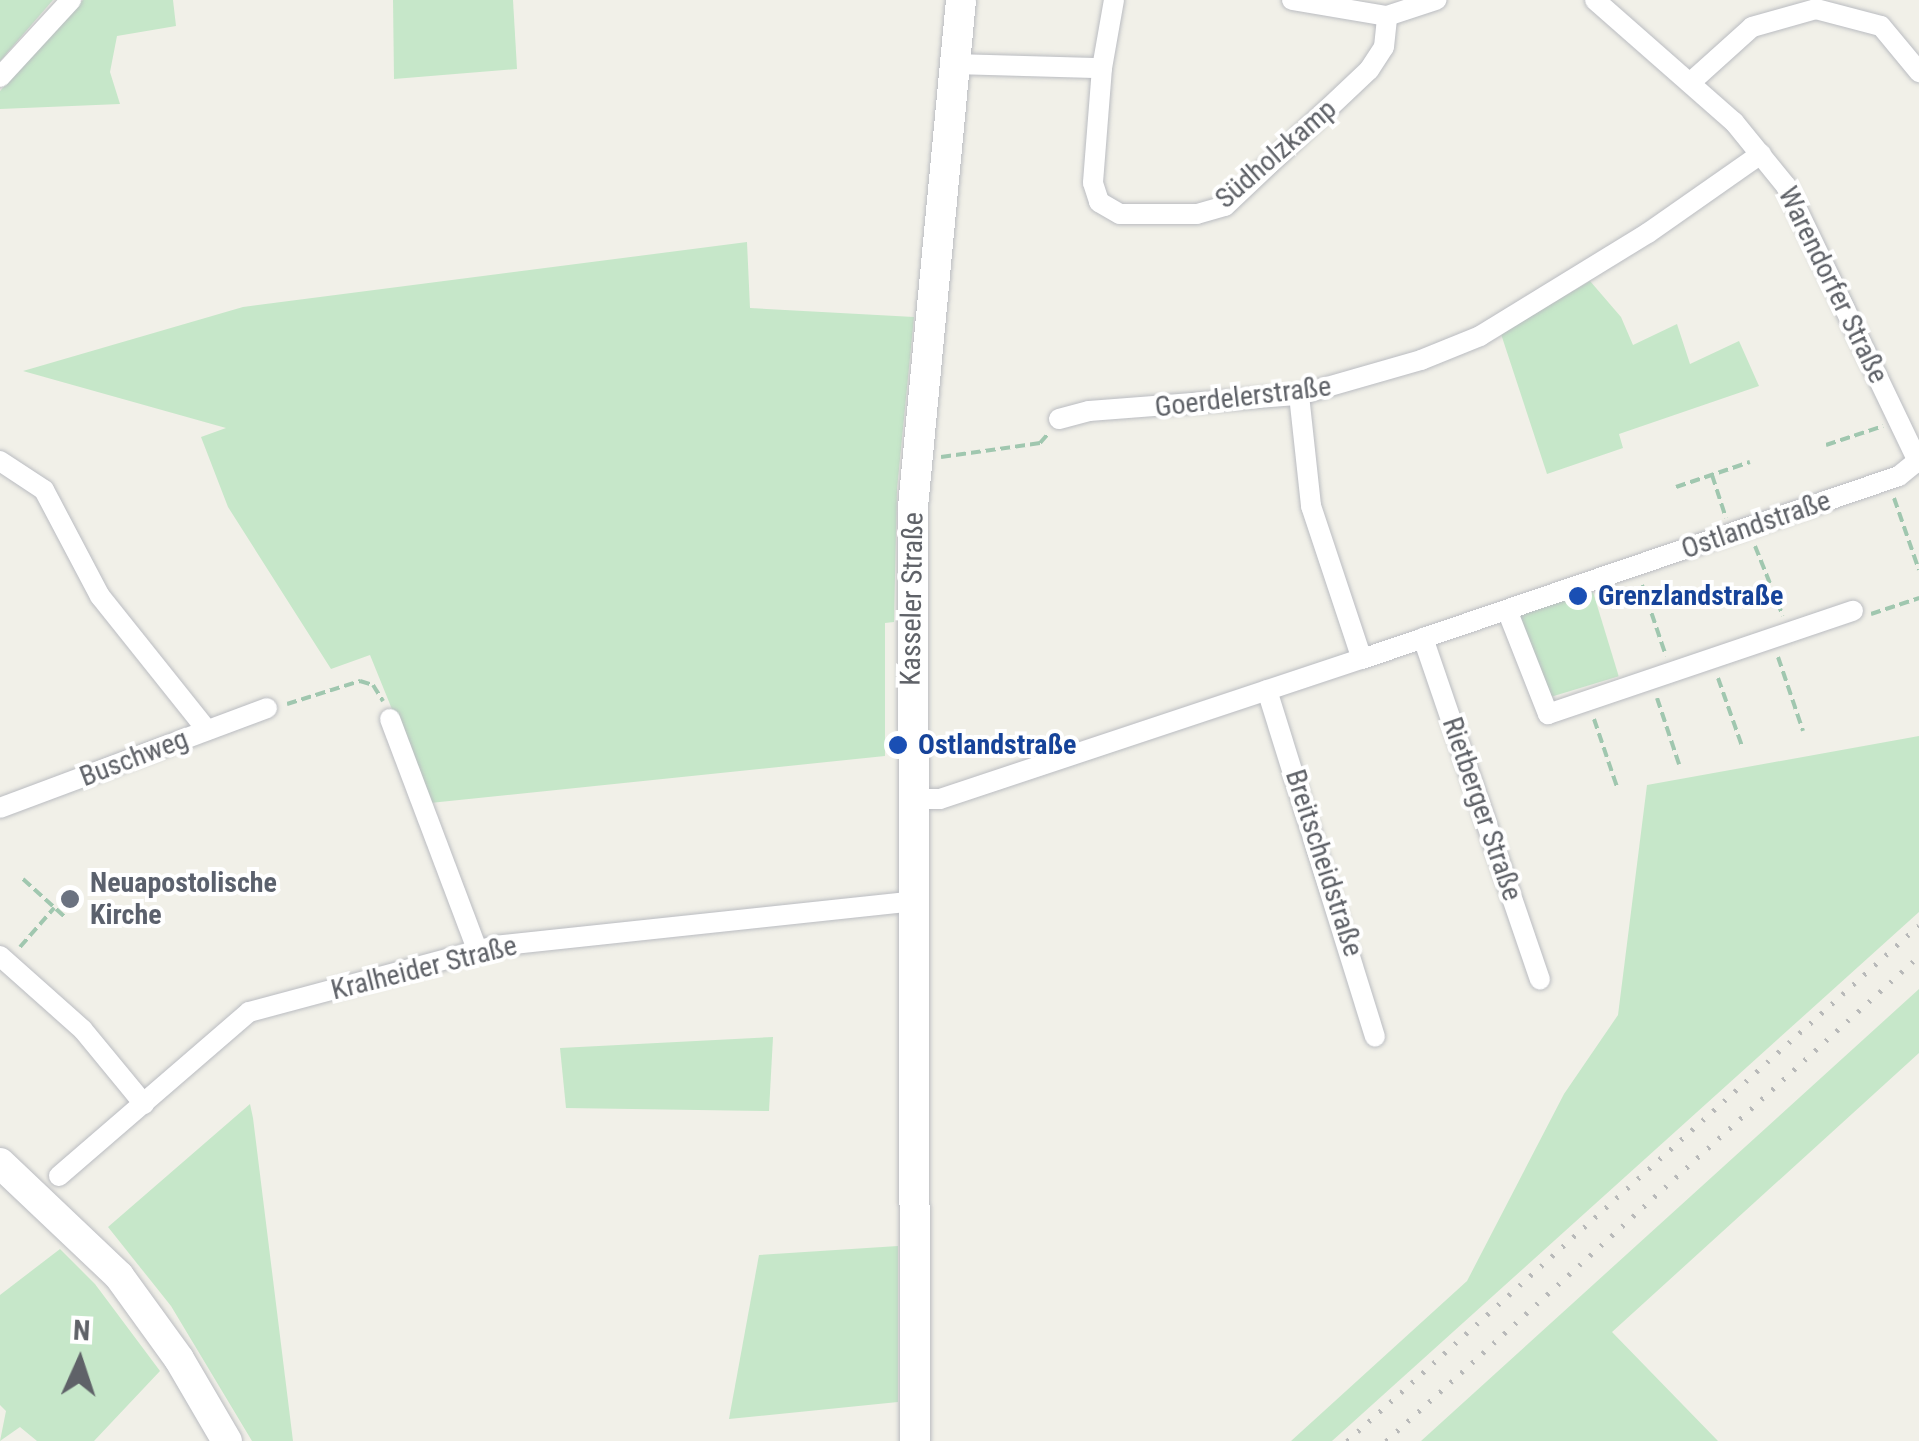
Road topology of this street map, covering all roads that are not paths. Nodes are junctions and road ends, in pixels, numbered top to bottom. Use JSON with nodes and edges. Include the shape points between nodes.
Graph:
{"nodes":[{"id":1,"x":71,"y":0,"type":"edge"},
{"id":2,"x":960,"y":0,"type":"edge"},
{"id":3,"x":1114,"y":0,"type":"edge"},
{"id":4,"x":1292,"y":0,"type":"edge"},
{"id":5,"x":1436,"y":0,"type":"edge"},
{"id":6,"x":1595,"y":0,"type":"edge"},
{"id":7,"x":1387,"y":16,"type":"junction"},
{"id":8,"x":955,"y":64,"type":"junction"},
{"id":9,"x":1102,"y":68,"type":"junction"},
{"id":10,"x":1919,"y":72,"type":"edge"},
{"id":11,"x":0,"y":77,"type":"edge"},
{"id":12,"x":1691,"y":82,"type":"junction"},
{"id":13,"x":1761,"y":154,"type":"junction"},
{"id":14,"x":1299,"y":394,"type":"junction"},
{"id":15,"x":1059,"y":419,"type":"road end"},
{"id":16,"x":0,"y":461,"type":"edge"},
{"id":17,"x":1919,"y":461,"type":"edge"},
{"id":18,"x":1507,"y":610,"type":"junction"},
{"id":19,"x":1852,"y":611,"type":"road end"},
{"id":20,"x":1424,"y":638,"type":"junction"},
{"id":21,"x":1362,"y":659,"type":"junction"},
{"id":22,"x":1268,"y":690,"type":"junction"},
{"id":23,"x":267,"y":708,"type":"road end"},
{"id":24,"x":390,"y":720,"type":"road end"},
{"id":25,"x":208,"y":730,"type":"junction"},
{"id":26,"x":911,"y":800,"type":"junction"},
{"id":27,"x":0,"y":808,"type":"edge"},
{"id":28,"x":910,"y":902,"type":"junction"},
{"id":29,"x":477,"y":949,"type":"junction"},
{"id":30,"x":3,"y":959,"type":"edge"},
{"id":31,"x":1540,"y":979,"type":"dead end"},
{"id":32,"x":1375,"y":1037,"type":"dead end"},
{"id":33,"x":144,"y":1104,"type":"junction"},
{"id":34,"x":0,"y":1162,"type":"edge"},
{"id":35,"x":59,"y":1176,"type":"dead end"},
{"id":36,"x":227,"y":1441,"type":"edge"},
{"id":37,"x":915,"y":1441,"type":"edge"}],
"edges":[{"from":1,"to":11,"type":"street"},
{"from":2,"to":8,"type":"street","name":"Kasseler Straße"},
{"from":3,"to":9,"type":"street"},
{"from":4,"to":7,"type":"street"},
{"from":5,"to":7,"type":"street"},
{"from":6,"to":12,"type":"street","name":"Warendorfer Straße"},
{"from":7,"to":9,"type":"street","name":"Südholzkamp","via":[[1384,47],[1369,70],[1212,212],[1120,214],[1099,202],[1093,183]]},
{"from":8,"to":9,"type":"street"},
{"from":8,"to":26,"type":"street","name":"Kasseler Straße","via":[[917,458]]},
{"from":10,"to":12,"type":"street","via":[[1881,26],[1816,10],[1752,28]]},
{"from":12,"to":13,"type":"street","name":"Warendorfer Straße"},
{"from":13,"to":14,"type":"street","name":"Goerdelerstraße","via":[[1648,234],[1480,336],[1374,376]]},
{"from":13,"to":17,"type":"street","name":"Warendorfer Straße","via":[[1810,226]]},
{"from":14,"to":15,"type":"street","name":"Goerdelerstraße"},
{"from":14,"to":21,"type":"street","via":[[1311,506]]},
{"from":16,"to":25,"type":"street","via":[[44,490],[100,596]]},
{"from":17,"to":18,"type":"street","name":"Ostlandstraße","via":[[1888,479]]},
{"from":18,"to":19,"type":"street","via":[[1541,711]]},
{"from":18,"to":20,"type":"street","name":"Ostlandstraße"},
{"from":20,"to":21,"type":"street","name":"Ostlandstraße"},
{"from":20,"to":31,"type":"street","name":"Rietberger Straße"},
{"from":21,"to":22,"type":"street","name":"Ostlandstraße"},
{"from":22,"to":26,"type":"street","name":"Ostlandstraße","via":[[940,799]]},
{"from":22,"to":32,"type":"street","name":"Breitscheidstraße"},
{"from":23,"to":25,"type":"street","name":"Buschweg"},
{"from":24,"to":29,"type":"street"},
{"from":25,"to":27,"type":"street","name":"Buschweg"},
{"from":26,"to":28,"type":"street","name":"Kasseler Straße"},
{"from":28,"to":29,"type":"street","name":"Kralheider Straße"},
{"from":28,"to":37,"type":"street","name":"Kasseler Straße"},
{"from":29,"to":33,"type":"street","name":"Kralheider Straße","via":[[242,1015]]},
{"from":30,"to":33,"type":"street","via":[[83,1030]]},
{"from":33,"to":35,"type":"street","name":"Kralheider Straße"},
{"from":34,"to":36,"type":"street","via":[[119,1276],[179,1358]]}]}
